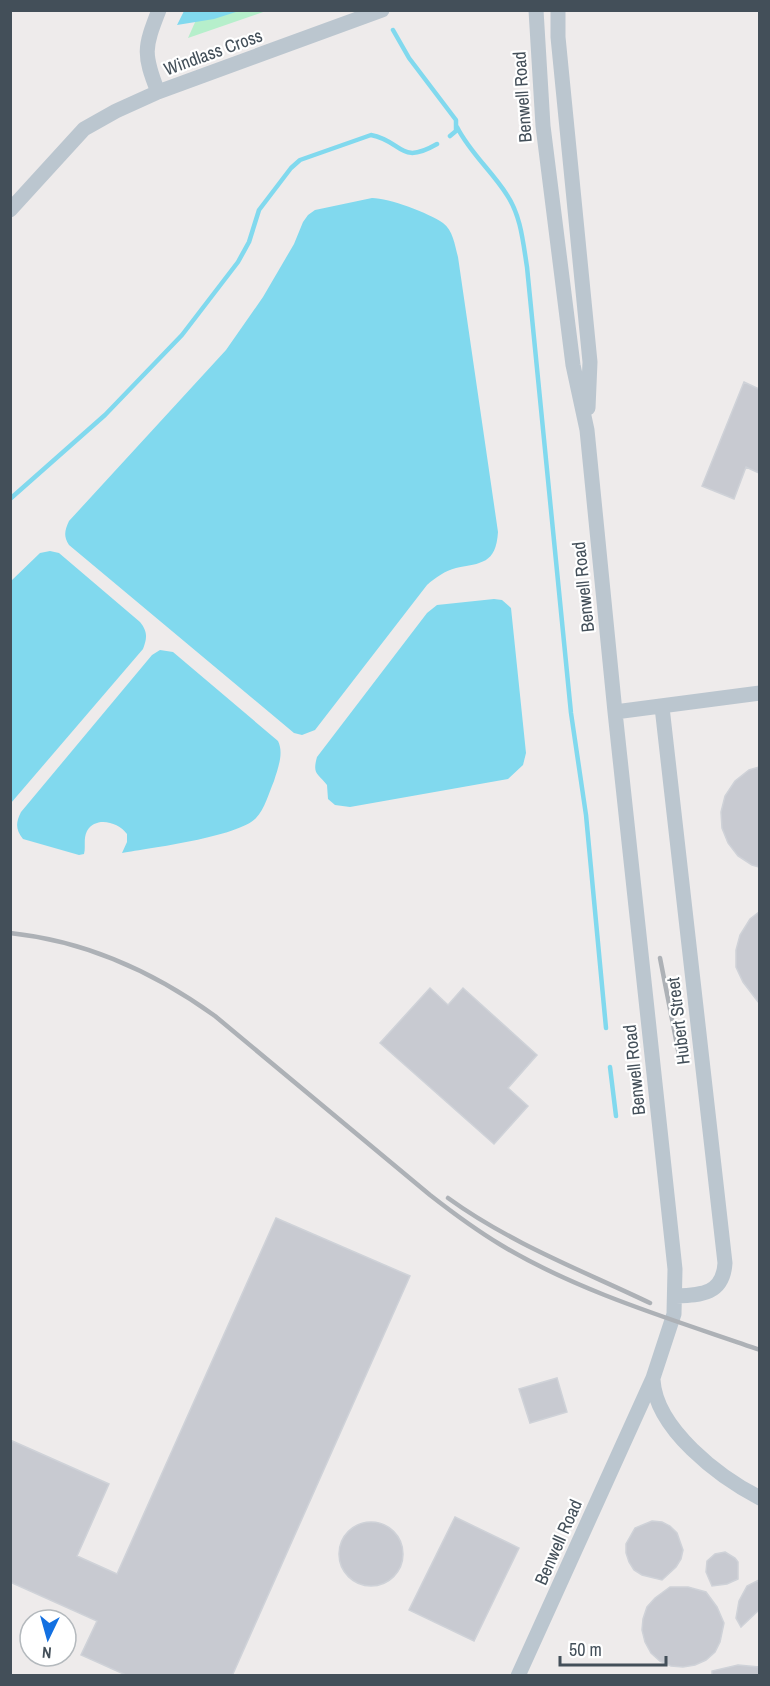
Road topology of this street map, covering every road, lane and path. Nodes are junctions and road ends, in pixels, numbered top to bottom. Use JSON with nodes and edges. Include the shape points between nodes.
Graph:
{"nodes":[{"id":1,"x":159,"y":10,"type":"edge"},
{"id":2,"x":382,"y":10,"type":"edge"},
{"id":3,"x":536,"y":10,"type":"edge"},
{"id":4,"x":558,"y":10,"type":"edge"},
{"id":5,"x":158,"y":92,"type":"junction"},
{"id":6,"x":10,"y":210,"type":"edge"},
{"id":7,"x":588,"y":430,"type":"junction"},
{"id":8,"x":759,"y":693,"type":"edge"},
{"id":9,"x":662,"y":707,"type":"junction"},
{"id":10,"x":615,"y":712,"type":"junction"},
{"id":11,"x":676,"y":1296,"type":"junction"},
{"id":12,"x":653,"y":1378,"type":"junction"},
{"id":13,"x":759,"y":1498,"type":"edge"},
{"id":14,"x":518,"y":1676,"type":"edge"}],
"edges":[{"from":1,"to":5,"type":"street","via":[[147,40],[146,54]]},
{"from":2,"to":5,"type":"street","name":"Windlass Cross"},
{"from":3,"to":7,"type":"street","name":"Benwell Road","via":[[543,126],[558,255],[573,364]]},
{"from":4,"to":7,"type":"street","name":"Benwell Road","via":[[590,362]]},
{"from":5,"to":6,"type":"street","name":"Windlass Cross","via":[[84,129]]},
{"from":7,"to":10,"type":"street","name":"Benwell Road"},
{"from":8,"to":9,"type":"street"},
{"from":9,"to":10,"type":"street"},
{"from":9,"to":11,"type":"street","name":"Hubert Street","via":[[725,1263],[722,1281],[715,1287],[703,1294]]},
{"from":10,"to":11,"type":"street","name":"Benwell Road"},
{"from":11,"to":12,"type":"street","name":"Benwell Road","via":[[672,1324]]},
{"from":12,"to":13,"type":"street","via":[[661,1410],[682,1437],[722,1475]]},
{"from":12,"to":14,"type":"street","name":"Benwell Road"}]}
